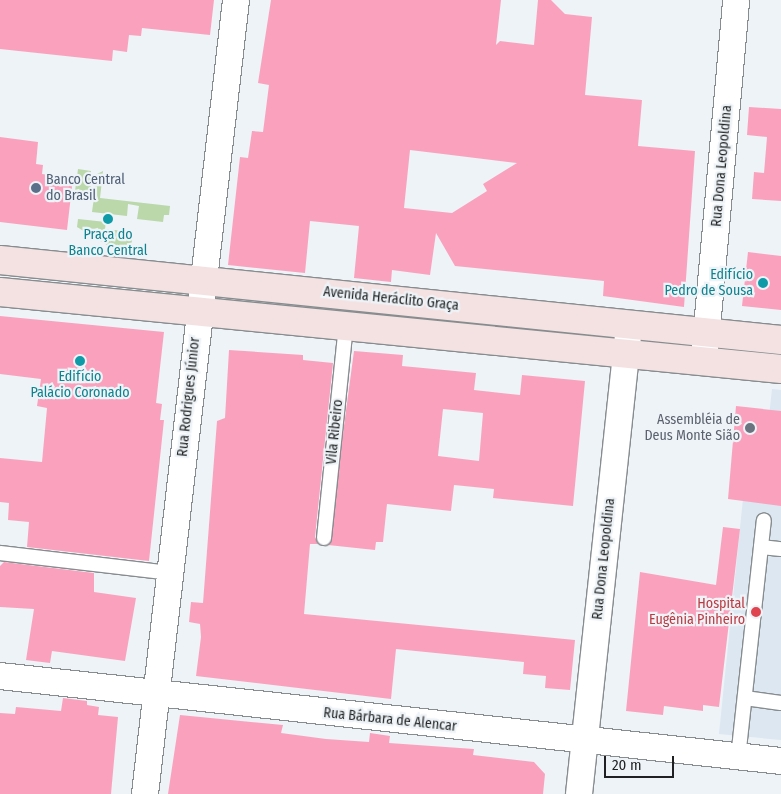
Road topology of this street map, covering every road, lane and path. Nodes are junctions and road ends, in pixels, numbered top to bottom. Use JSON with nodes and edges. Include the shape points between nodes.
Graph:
{"nodes":[{"id":1,"x":236,"y":0,"type":"edge"},
{"id":2,"x":736,"y":0,"type":"edge"},
{"id":3,"x":0,"y":260,"type":"edge"},
{"id":4,"x":202,"y":280,"type":"junction"},
{"id":5,"x":0,"y":292,"type":"edge"},
{"id":6,"x":198,"y":313,"type":"junction"},
{"id":7,"x":629,"y":325,"type":"junction"},
{"id":8,"x":346,"y":326,"type":"junction"},
{"id":9,"x":706,"y":333,"type":"junction"},
{"id":10,"x":781,"y":340,"type":"edge"},
{"id":11,"x":626,"y":353,"type":"junction"},
{"id":12,"x":704,"y":361,"type":"junction"},
{"id":13,"x":781,"y":369,"type":"edge"},
{"id":14,"x":764,"y":520,"type":"dead end"},
{"id":15,"x":324,"y":538,"type":"dead end"},
{"id":16,"x":761,"y":547,"type":"junction"},
{"id":17,"x":781,"y":549,"type":"edge"},
{"id":18,"x":0,"y":552,"type":"edge"},
{"id":19,"x":171,"y":574,"type":"junction"},
{"id":20,"x":0,"y":676,"type":"edge"},
{"id":21,"x":155,"y":694,"type":"junction"},
{"id":22,"x":744,"y":698,"type":"junction"},
{"id":23,"x":781,"y":703,"type":"edge"},
{"id":24,"x":585,"y":741,"type":"junction"},
{"id":25,"x":738,"y":758,"type":"junction"},
{"id":26,"x":781,"y":761,"type":"edge"},
{"id":27,"x":145,"y":794,"type":"edge"},
{"id":28,"x":579,"y":794,"type":"edge"}],
"edges":[{"from":1,"to":4,"type":"street","name":"Rua Rodrigues Júnior"},
{"from":2,"to":9,"type":"street","name":"Rua Dona Leopoldina"},
{"from":3,"to":4,"type":"main road","name":"Avenida Heráclito Graça"},
{"from":4,"to":6,"type":"street","name":"Rua Rodrigues Júnior"},
{"from":4,"to":7,"type":"main road","name":"Avenida Heráclito Graça"},
{"from":5,"to":6,"type":"main road"},
{"from":6,"to":8,"type":"main road"},
{"from":6,"to":19,"type":"street","name":"Rua Rodrigues Júnior"},
{"from":7,"to":9,"type":"main road","name":"Avenida Heráclito Graça"},
{"from":7,"to":11,"type":"street","name":"Rua Dona Leopoldina"},
{"from":8,"to":11,"type":"main road"},
{"from":8,"to":15,"type":"lane","name":"Vila Ribeiro"},
{"from":9,"to":10,"type":"main road","name":"Avenida Heráclito Graça"},
{"from":9,"to":12,"type":"street","name":"Rua Dona Leopoldina"},
{"from":11,"to":12,"type":"main road"},
{"from":11,"to":24,"type":"street","name":"Rua Dona Leopoldina"},
{"from":12,"to":13,"type":"main road"},
{"from":14,"to":16,"type":"lane"},
{"from":16,"to":17,"type":"lane"},
{"from":16,"to":22,"type":"lane"},
{"from":18,"to":19,"type":"lane"},
{"from":19,"to":21,"type":"street","name":"Rua Rodrigues Júnior"},
{"from":20,"to":21,"type":"street","name":"Rua Bárbara de Alencar"},
{"from":21,"to":24,"type":"street","name":"Rua Bárbara de Alencar"},
{"from":21,"to":27,"type":"street","name":"Rua Rodrigues Júnior"},
{"from":22,"to":23,"type":"lane"},
{"from":22,"to":25,"type":"lane"},
{"from":24,"to":25,"type":"street","name":"Rua Bárbara de Alencar"},
{"from":24,"to":28,"type":"street","name":"Rua Dona Leopoldina"},
{"from":25,"to":26,"type":"street","name":"Rua Bárbara de Alencar"}]}
